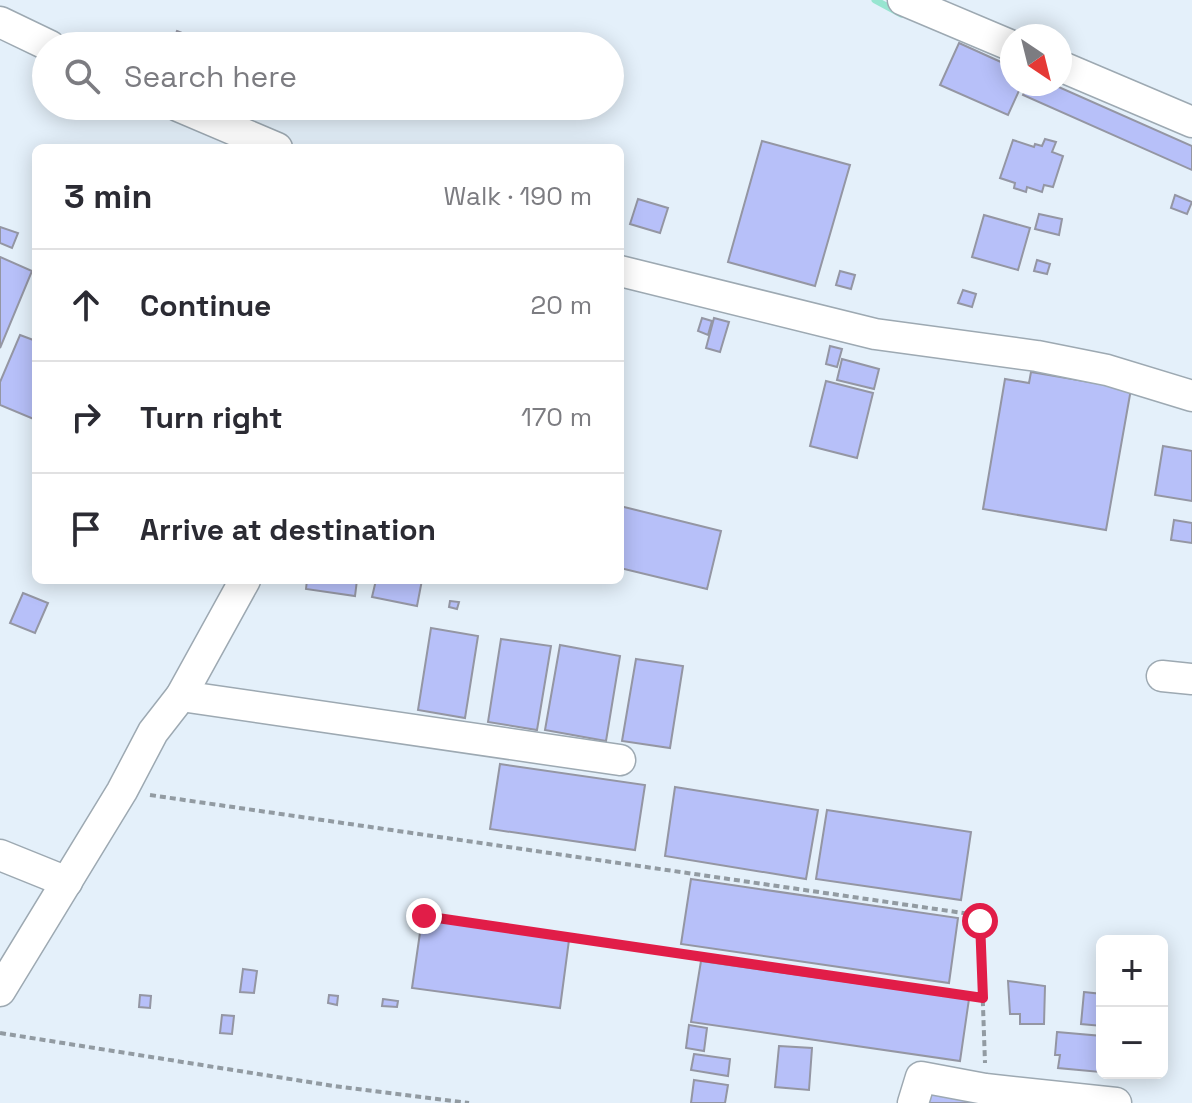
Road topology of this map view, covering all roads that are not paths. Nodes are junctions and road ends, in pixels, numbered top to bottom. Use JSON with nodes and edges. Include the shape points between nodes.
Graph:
{"nodes":[{"id":1,"x":903,"y":0,"type":"edge"},
{"id":2,"x":0,"y":22,"type":"edge"},
{"id":3,"x":32,"y":37,"type":"edge"},
{"id":4,"x":1000,"y":41,"type":"edge"},
{"id":5,"x":1072,"y":71,"type":"edge"},
{"id":6,"x":211,"y":120,"type":"edge"},
{"id":7,"x":1192,"y":122,"type":"edge"},
{"id":8,"x":268,"y":144,"type":"edge"},
{"id":9,"x":624,"y":272,"type":"edge"},
{"id":10,"x":1192,"y":396,"type":"edge"},
{"id":11,"x":243,"y":584,"type":"edge"},
{"id":12,"x":1162,"y":676,"type":"dead end"},
{"id":13,"x":1192,"y":679,"type":"edge"},
{"id":14,"x":181,"y":696,"type":"junction"},
{"id":15,"x":620,"y":760,"type":"dead end"},
{"id":16,"x":0,"y":855,"type":"edge"},
{"id":17,"x":67,"y":882,"type":"junction"},
{"id":18,"x":0,"y":991,"type":"edge"},
{"id":19,"x":913,"y":1103,"type":"edge"},
{"id":20,"x":1116,"y":1103,"type":"edge"}],
"edges":[{"from":1,"to":4,"type":"street"},
{"from":2,"to":3,"type":"street"},
{"from":5,"to":7,"type":"street"},
{"from":6,"to":8,"type":"street"},
{"from":9,"to":10,"type":"street","via":[[875,334],[1107,370]]},
{"from":11,"to":14,"type":"street"},
{"from":12,"to":13,"type":"street"},
{"from":14,"to":15,"type":"street"},
{"from":14,"to":17,"type":"street","via":[[153,732]]},
{"from":16,"to":17,"type":"street"},
{"from":17,"to":18,"type":"street"},
{"from":19,"to":20,"type":"street","via":[[921,1077]]}]}
